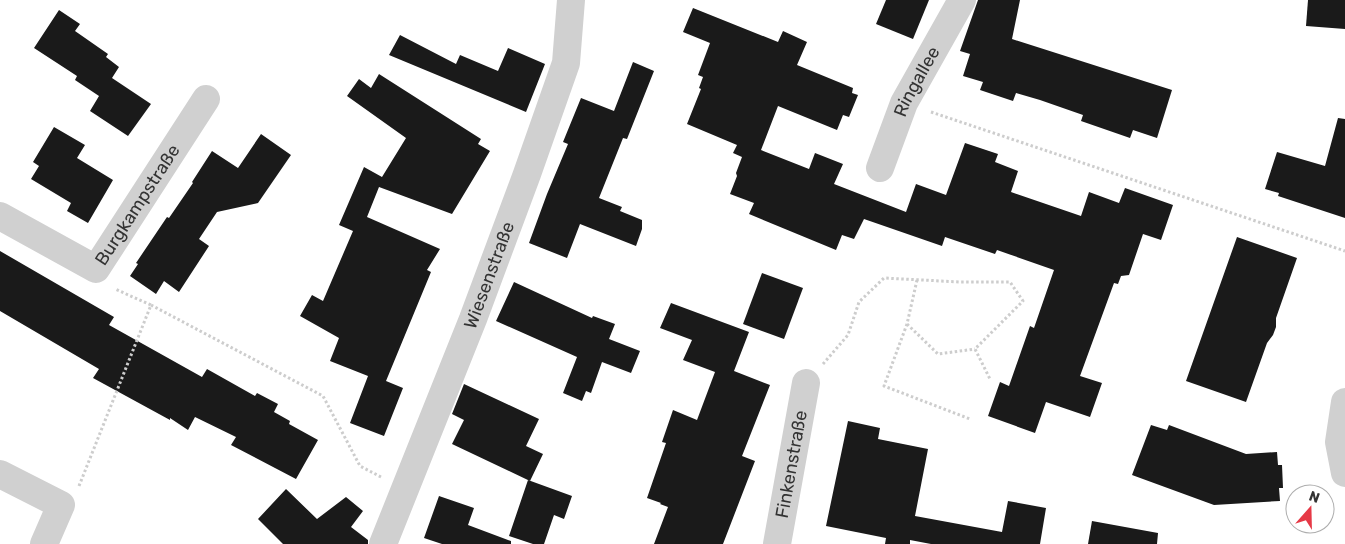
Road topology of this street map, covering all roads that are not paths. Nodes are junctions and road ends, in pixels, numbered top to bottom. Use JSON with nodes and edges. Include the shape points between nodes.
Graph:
{"nodes":[{"id":1,"x":570,"y":0,"type":"edge"},
{"id":2,"x":962,"y":0,"type":"edge"},
{"id":3,"x":206,"y":99,"type":"dead end"},
{"id":4,"x":880,"y":168,"type":"dead end"},
{"id":5,"x":0,"y":216,"type":"edge"},
{"id":6,"x":806,"y":383,"type":"road end"},
{"id":7,"x":1345,"y":402,"type":"edge"},
{"id":8,"x":0,"y":474,"type":"edge"},
{"id":9,"x":1345,"y":474,"type":"edge"},
{"id":10,"x":44,"y":544,"type":"edge"},
{"id":11,"x":383,"y":544,"type":"edge"},
{"id":12,"x":778,"y":544,"type":"edge"}],
"edges":[{"from":1,"to":11,"type":"street","name":"Wiesenstraße","via":[[566,63],[473,319]]},
{"from":2,"to":4,"type":"street","name":"Ringallee","via":[[904,103]]},
{"from":3,"to":5,"type":"street","name":"Burgkampstraße","via":[[96,270]]},
{"from":6,"to":12,"type":"street","name":"Finkenstraße"},
{"from":7,"to":9,"type":"street","via":[[1339,442]]},
{"from":8,"to":10,"type":"street","via":[[61,505]]}]}
